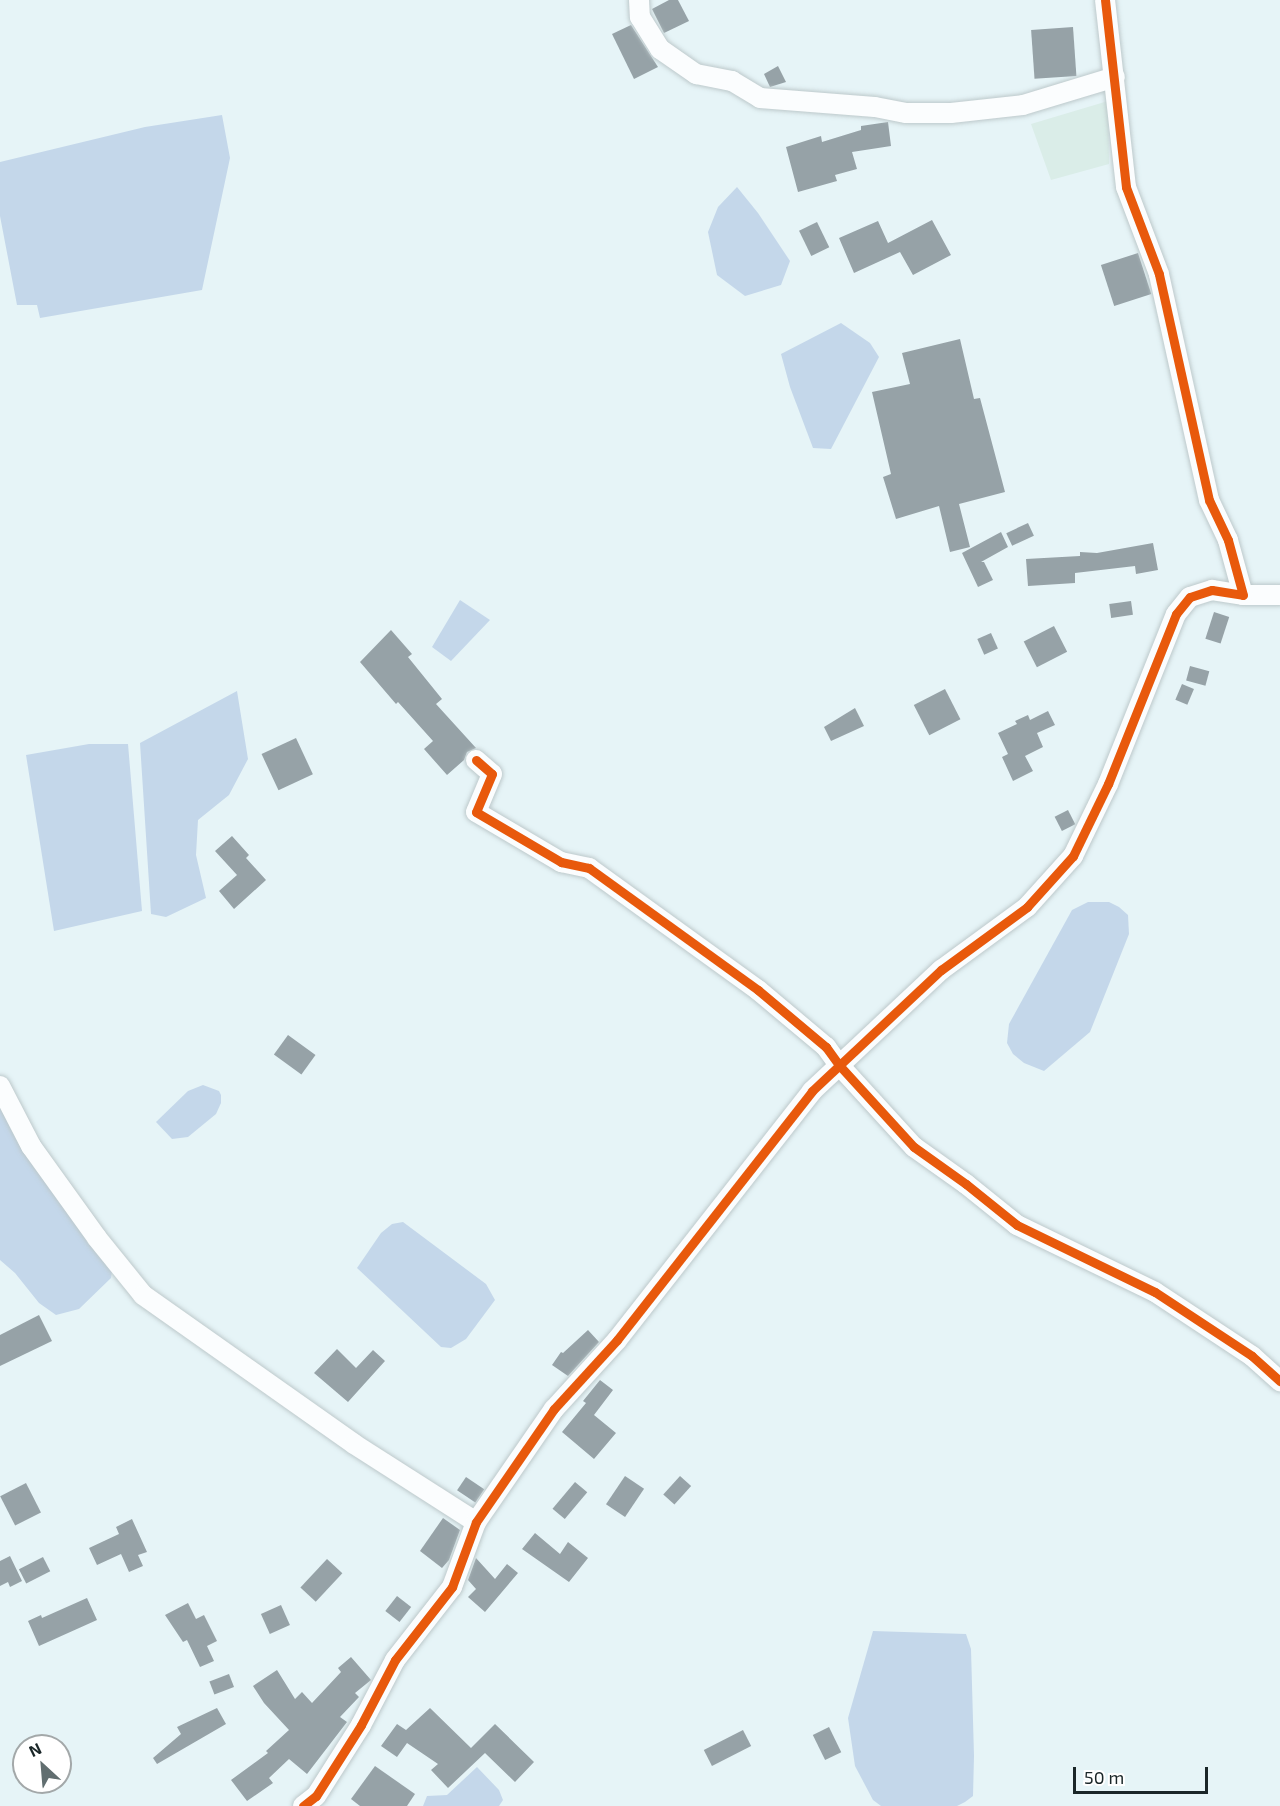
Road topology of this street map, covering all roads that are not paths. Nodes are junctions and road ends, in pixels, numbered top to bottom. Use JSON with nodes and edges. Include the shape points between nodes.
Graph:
{"nodes":[{"id":1,"x":639,"y":0,"type":"edge"},
{"id":2,"x":1105,"y":0,"type":"edge"},
{"id":3,"x":1115,"y":77,"type":"junction"},
{"id":4,"x":1243,"y":595,"type":"junction"},
{"id":5,"x":1280,"y":595,"type":"edge"},
{"id":6,"x":476,"y":760,"type":"dead end"},
{"id":7,"x":839,"y":1065,"type":"junction"},
{"id":8,"x":0,"y":1086,"type":"edge"},
{"id":9,"x":1280,"y":1381,"type":"edge"},
{"id":10,"x":476,"y":1522,"type":"junction"},
{"id":11,"x":316,"y":1803,"type":"edge"}],
"edges":[{"from":1,"to":3,"type":"street","via":[[640,17],[660,50],[696,74],[732,81],[760,98],[906,113],[951,113],[1023,105]]},
{"from":2,"to":3,"type":"street"},
{"from":3,"to":4,"type":"street","via":[[1126,187],[1159,274],[1209,500],[1228,540]]},
{"from":4,"to":5,"type":"street"},
{"from":4,"to":7,"type":"street","via":[[1212,590],[1190,597],[1176,614],[1108,784],[1073,856],[1027,907],[941,970]]},
{"from":6,"to":7,"type":"street","via":[[492,774],[476,812],[561,862],[589,868],[758,990],[826,1047]]},
{"from":7,"to":9,"type":"street","via":[[914,1147],[1017,1225],[1155,1293],[1252,1356]]},
{"from":7,"to":10,"type":"street","via":[[812,1091],[617,1340],[554,1409]]},
{"from":8,"to":10,"type":"street","via":[[32,1146],[143,1295],[344,1438]]},
{"from":10,"to":11,"type":"street","via":[[452,1587],[395,1660]]}]}
